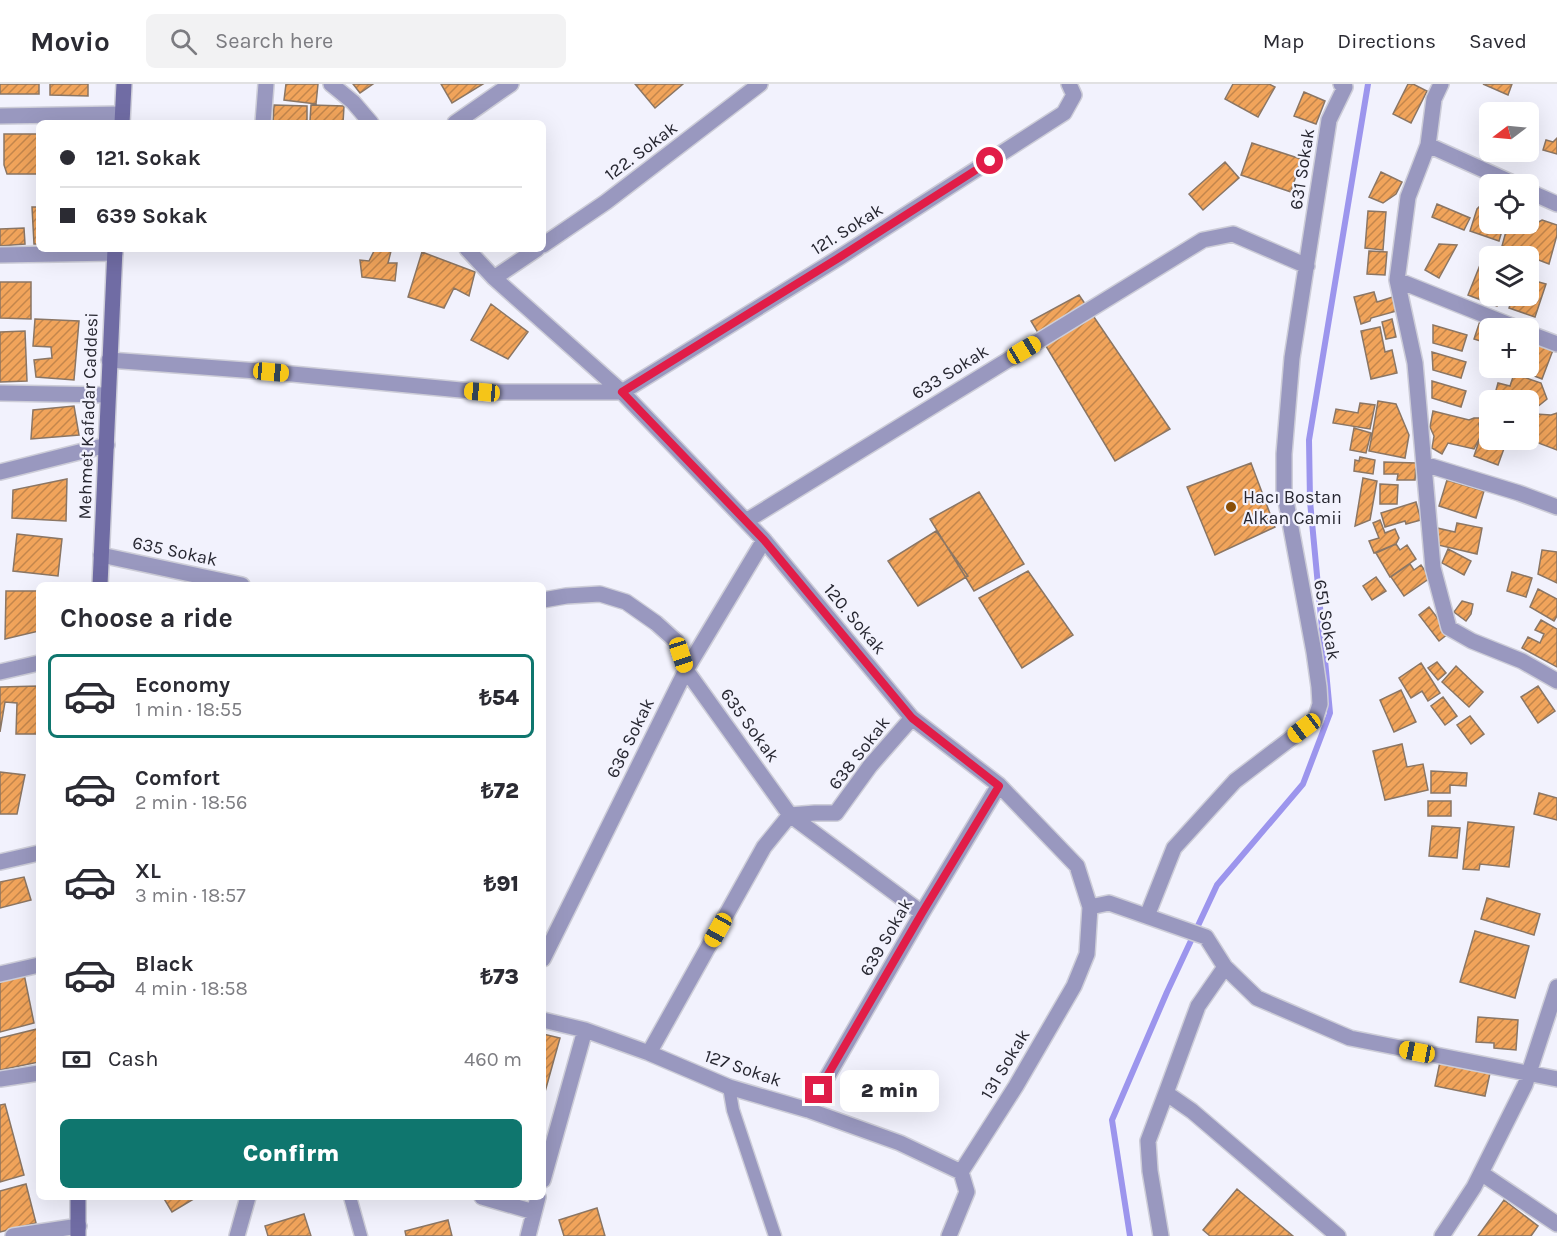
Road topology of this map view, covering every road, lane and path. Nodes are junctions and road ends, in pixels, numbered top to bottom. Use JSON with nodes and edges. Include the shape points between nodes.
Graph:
{"nodes":[{"id":1,"x":124,"y":84,"type":"edge"},
{"id":2,"x":266,"y":84,"type":"edge"},
{"id":3,"x":331,"y":84,"type":"edge"},
{"id":4,"x":511,"y":84,"type":"edge"},
{"id":5,"x":760,"y":84,"type":"edge"},
{"id":6,"x":1069,"y":84,"type":"edge"},
{"id":7,"x":1341,"y":84,"type":"edge"},
{"id":8,"x":1441,"y":84,"type":"edge"},
{"id":9,"x":0,"y":116,"type":"edge"},
{"id":10,"x":122,"y":119,"type":"edge"},
{"id":11,"x":263,"y":120,"type":"edge"},
{"id":12,"x":368,"y":120,"type":"edge"},
{"id":13,"x":459,"y":120,"type":"edge"},
{"id":14,"x":1428,"y":145,"type":"junction"},
{"id":15,"x":1493,"y":174,"type":"edge"},
{"id":16,"x":1539,"y":196,"type":"edge"},
{"id":17,"x":1557,"y":204,"type":"edge"},
{"id":18,"x":546,"y":243,"type":"edge"},
{"id":19,"x":86,"y":252,"type":"edge"},
{"id":20,"x":115,"y":252,"type":"edge"},
{"id":21,"x":470,"y":252,"type":"edge"},
{"id":22,"x":533,"y":252,"type":"edge"},
{"id":23,"x":0,"y":255,"type":"edge"},
{"id":24,"x":1307,"y":266,"type":"junction"},
{"id":25,"x":494,"y":278,"type":"junction"},
{"id":26,"x":1396,"y":280,"type":"junction"},
{"id":27,"x":1492,"y":318,"type":"edge"},
{"id":28,"x":1539,"y":337,"type":"edge"},
{"id":29,"x":1557,"y":344,"type":"edge"},
{"id":30,"x":109,"y":360,"type":"junction"},
{"id":31,"x":622,"y":392,"type":"junction"},
{"id":32,"x":0,"y":393,"type":"edge"},
{"id":33,"x":108,"y":395,"type":"junction"},
{"id":34,"x":107,"y":445,"type":"junction"},
{"id":35,"x":1424,"y":464,"type":"junction"},
{"id":36,"x":0,"y":472,"type":"edge"},
{"id":37,"x":1557,"y":507,"type":"edge"},
{"id":38,"x":746,"y":520,"type":"junction"},
{"id":39,"x":764,"y":540,"type":"junction"},
{"id":40,"x":101,"y":555,"type":"junction"},
{"id":41,"x":100,"y":582,"type":"edge"},
{"id":42,"x":228,"y":582,"type":"edge"},
{"id":43,"x":546,"y":599,"type":"edge"},
{"id":44,"x":36,"y":664,"type":"edge"},
{"id":45,"x":686,"y":670,"type":"junction"},
{"id":46,"x":0,"y":672,"type":"edge"},
{"id":47,"x":1557,"y":681,"type":"edge"},
{"id":48,"x":912,"y":718,"type":"junction"},
{"id":49,"x":999,"y":786,"type":"junction"},
{"id":50,"x":790,"y":815,"type":"junction"},
{"id":51,"x":36,"y":854,"type":"edge"},
{"id":52,"x":0,"y":862,"type":"edge"},
{"id":53,"x":1090,"y":907,"type":"junction"},
{"id":54,"x":922,"y":913,"type":"junction"},
{"id":55,"x":1147,"y":916,"type":"junction"},
{"id":56,"x":546,"y":953,"type":"edge"},
{"id":57,"x":36,"y":966,"type":"edge"},
{"id":58,"x":1225,"y":967,"type":"junction"},
{"id":59,"x":0,"y":974,"type":"edge"},
{"id":60,"x":1557,"y":987,"type":"edge"},
{"id":61,"x":546,"y":1021,"type":"edge"},
{"id":62,"x":585,"y":1030,"type":"junction"},
{"id":63,"x":650,"y":1053,"type":"junction"},
{"id":64,"x":36,"y":1073,"type":"edge"},
{"id":65,"x":1529,"y":1073,"type":"junction"},
{"id":66,"x":0,"y":1079,"type":"edge"},
{"id":67,"x":1557,"y":1079,"type":"edge"},
{"id":68,"x":729,"y":1087,"type":"junction"},
{"id":69,"x":1166,"y":1093,"type":"junction"},
{"id":70,"x":808,"y":1110,"type":"junction"},
{"id":71,"x":546,"y":1169,"type":"edge"},
{"id":72,"x":961,"y":1172,"type":"junction"},
{"id":73,"x":1481,"y":1173,"type":"junction"},
{"id":74,"x":78,"y":1200,"type":"edge"},
{"id":75,"x":247,"y":1200,"type":"edge"},
{"id":76,"x":351,"y":1200,"type":"edge"},
{"id":77,"x":505,"y":1200,"type":"edge"},
{"id":78,"x":536,"y":1204,"type":"edge"},
{"id":79,"x":1557,"y":1224,"type":"edge"},
{"id":80,"x":78,"y":1231,"type":"edge"},
{"id":81,"x":12,"y":1236,"type":"edge"},
{"id":82,"x":237,"y":1236,"type":"edge"},
{"id":83,"x":361,"y":1236,"type":"edge"},
{"id":84,"x":528,"y":1236,"type":"edge"},
{"id":85,"x":775,"y":1236,"type":"edge"},
{"id":86,"x":949,"y":1236,"type":"edge"},
{"id":87,"x":1161,"y":1236,"type":"edge"},
{"id":88,"x":1338,"y":1236,"type":"edge"},
{"id":89,"x":1442,"y":1236,"type":"edge"}],
"edges":[{"from":1,"to":10,"type":"main road"},
{"from":2,"to":11,"type":"street"},
{"from":3,"to":12,"type":"street"},
{"from":4,"to":13,"type":"street"},
{"from":5,"to":18,"type":"street","name":"122. Sokak"},
{"from":6,"to":31,"type":"street","name":"121. Sokak","via":[[1074,94],[1064,113]]},
{"from":7,"to":24,"type":"street","name":"631 Sokak","via":[[1345,87],[1329,120]]},
{"from":8,"to":14,"type":"street","via":[[1434,99]]},
{"from":9,"to":10,"type":"street"},
{"from":14,"to":15,"type":"street"},
{"from":14,"to":26,"type":"street","via":[[1408,197]]},
{"from":16,"to":17,"type":"street"},
{"from":19,"to":23,"type":"street"},
{"from":20,"to":30,"type":"main road","name":"Mehmet Kafadar Caddesi"},
{"from":21,"to":25,"type":"street","name":"120. Sokak"},
{"from":22,"to":25,"type":"street"},
{"from":24,"to":38,"type":"street","name":"633 Sokak","via":[[1233,234],[1203,240]]},
{"from":24,"to":55,"type":"street","name":"651 Sokak","via":[[1292,358],[1284,490],[1320,704],[1315,720],[1235,781],[1174,848]]},
{"from":25,"to":31,"type":"street","name":"120. Sokak"},
{"from":26,"to":27,"type":"street"},
{"from":26,"to":35,"type":"street","via":[[1415,363]]},
{"from":28,"to":29,"type":"street"},
{"from":30,"to":31,"type":"street","via":[[482,392]]},
{"from":30,"to":33,"type":"main road","name":"Mehmet Kafadar Caddesi"},
{"from":31,"to":38,"type":"street","name":"120. Sokak"},
{"from":32,"to":33,"type":"street"},
{"from":33,"to":34,"type":"main road","name":"Mehmet Kafadar Caddesi"},
{"from":34,"to":36,"type":"street"},
{"from":34,"to":40,"type":"main road","name":"Mehmet Kafadar Caddesi"},
{"from":35,"to":37,"type":"street"},
{"from":35,"to":47,"type":"street","via":[[1433,568],[1449,628]]},
{"from":38,"to":39,"type":"street","name":"120. Sokak"},
{"from":39,"to":45,"type":"street","name":"636 Sokak"},
{"from":39,"to":48,"type":"street","name":"120. Sokak"},
{"from":40,"to":41,"type":"main road","name":"Mehmet Kafadar Caddesi"},
{"from":40,"to":42,"type":"street","name":"635 Sokak"},
{"from":43,"to":45,"type":"street","name":"635 Sokak","via":[[600,594],[626,602],[676,641]]},
{"from":44,"to":46,"type":"street"},
{"from":45,"to":50,"type":"street","name":"635 Sokak"},
{"from":45,"to":56,"type":"street","name":"636 Sokak"},
{"from":48,"to":49,"type":"street","name":"120. Sokak"},
{"from":48,"to":50,"type":"street","name":"638 Sokak","via":[[870,765],[836,813]]},
{"from":49,"to":53,"type":"street","name":"120. Sokak","via":[[1077,866]]},
{"from":49,"to":54,"type":"street","name":"639 Sokak"},
{"from":50,"to":54,"type":"street","name":"635 Sokak"},
{"from":50,"to":63,"type":"street","via":[[764,848]]},
{"from":51,"to":52,"type":"street"},
{"from":53,"to":55,"type":"street","via":[[1109,903]]},
{"from":53,"to":72,"type":"street","name":"131 Sokak","via":[[1087,954],[1074,986]]},
{"from":54,"to":70,"type":"street","name":"639 Sokak"},
{"from":55,"to":58,"type":"street","via":[[1206,937]]},
{"from":57,"to":59,"type":"street"},
{"from":58,"to":65,"type":"street","via":[[1257,998],[1350,1038]]},
{"from":58,"to":69,"type":"street","via":[[1198,1006]]},
{"from":60,"to":65,"type":"street"},
{"from":61,"to":62,"type":"street","name":"127 Sokak"},
{"from":62,"to":63,"type":"street","name":"127 Sokak"},
{"from":62,"to":71,"type":"street"},
{"from":63,"to":68,"type":"street","name":"127 Sokak"},
{"from":64,"to":66,"type":"street"},
{"from":65,"to":67,"type":"street"},
{"from":65,"to":73,"type":"street"},
{"from":68,"to":70,"type":"street","name":"127 Sokak"},
{"from":68,"to":85,"type":"lane"},
{"from":69,"to":87,"type":"street","via":[[1148,1141]]},
{"from":69,"to":88,"type":"street"},
{"from":70,"to":72,"type":"street","name":"127 Sokak","via":[[900,1143]]},
{"from":72,"to":86,"type":"street","via":[[967,1192]]},
{"from":73,"to":79,"type":"street"},
{"from":73,"to":89,"type":"street"},
{"from":74,"to":80,"type":"main road"},
{"from":75,"to":82,"type":"street"},
{"from":76,"to":83,"type":"lane"},
{"from":77,"to":78,"type":"street"},
{"from":78,"to":84,"type":"street"},
{"from":80,"to":81,"type":"street"}]}
